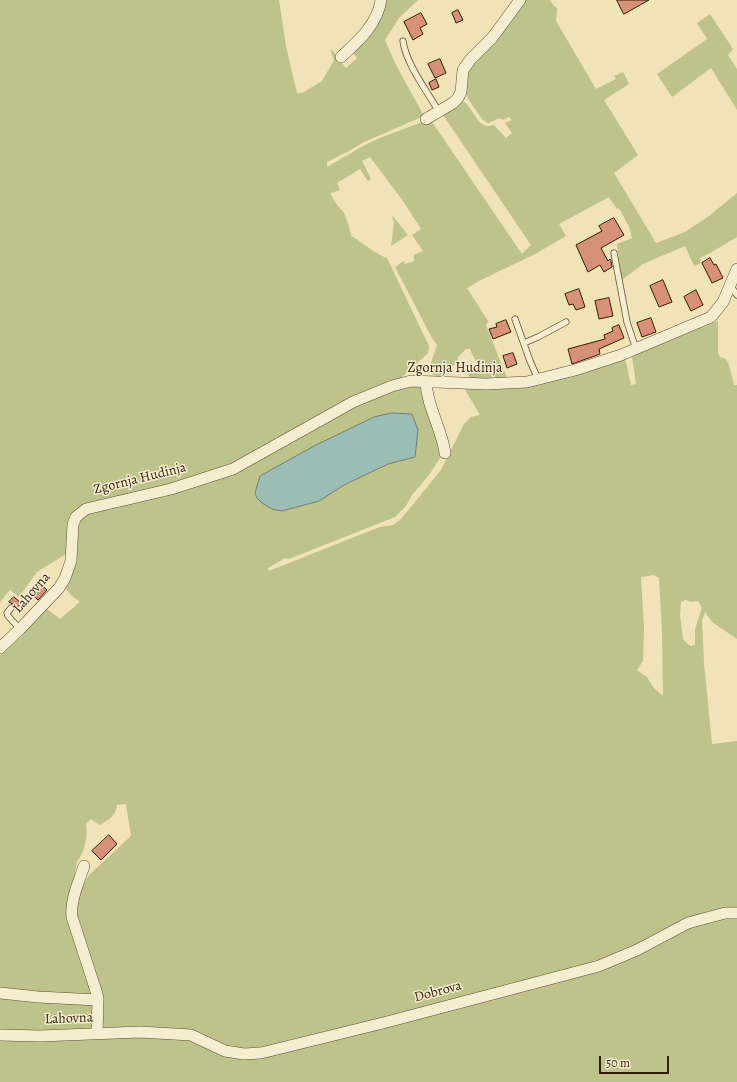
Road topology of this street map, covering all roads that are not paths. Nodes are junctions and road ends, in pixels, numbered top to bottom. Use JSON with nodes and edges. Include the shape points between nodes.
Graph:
{"nodes":[{"id":1,"x":381,"y":0,"type":"edge"},
{"id":2,"x":520,"y":0,"type":"edge"},
{"id":3,"x":403,"y":41,"type":"dead end"},
{"id":4,"x":342,"y":57,"type":"dead end"},
{"id":5,"x":439,"y":112,"type":"junction"},
{"id":6,"x":426,"y":119,"type":"dead end"},
{"id":7,"x":614,"y":253,"type":"dead end"},
{"id":8,"x":737,"y":269,"type":"edge"},
{"id":9,"x":730,"y":284,"type":"junction"},
{"id":10,"x":737,"y":295,"type":"edge"},
{"id":11,"x":515,"y":319,"type":"dead end"},
{"id":12,"x":566,"y":322,"type":"dead end"},
{"id":13,"x":524,"y":343,"type":"junction"},
{"id":14,"x":636,"y":349,"type":"junction"},
{"id":15,"x":538,"y":379,"type":"junction"},
{"id":16,"x":426,"y":382,"type":"junction"},
{"id":17,"x":445,"y":453,"type":"dead end"},
{"id":18,"x":72,"y":550,"type":"joint"},
{"id":19,"x":11,"y":608,"type":"dead end"},
{"id":20,"x":20,"y":629,"type":"junction"},
{"id":21,"x":0,"y":648,"type":"edge"},
{"id":22,"x":84,"y":866,"type":"dead end"},
{"id":23,"x":737,"y":913,"type":"edge"},
{"id":24,"x":0,"y":994,"type":"edge"},
{"id":25,"x":98,"y":1000,"type":"junction"},
{"id":26,"x":140,"y":1032,"type":"joint"},
{"id":27,"x":97,"y":1033,"type":"junction"},
{"id":28,"x":0,"y":1035,"type":"edge"}],
"edges":[{"from":1,"to":4,"type":"street","via":[[375,19],[367,32]]},
{"from":2,"to":5,"type":"street","via":[[492,38],[463,70],[458,98]]},
{"from":3,"to":5,"type":"lane","via":[[408,59]]},
{"from":5,"to":6,"type":"street"},
{"from":7,"to":14,"type":"lane","via":[[627,322]]},
{"from":8,"to":9,"type":"street","name":"Zgornja Hudinja"},
{"from":9,"to":10,"type":"lane"},
{"from":9,"to":14,"type":"street","name":"Zgornja Hudinja","via":[[724,302],[711,317]]},
{"from":11,"to":13,"type":"lane"},
{"from":12,"to":13,"type":"lane"},
{"from":13,"to":15,"type":"lane"},
{"from":14,"to":15,"type":"street","name":"Zgornja Hudinja","via":[[601,362]]},
{"from":15,"to":16,"type":"street","name":"Zgornja Hudinja","via":[[486,384]]},
{"from":16,"to":17,"type":"street","via":[[430,403],[444,440]]},
{"from":16,"to":18,"type":"street","name":"Zgornja Hudinja","via":[[411,381],[392,386],[353,402],[233,469],[172,489],[86,509],[76,517],[73,524]]},
{"from":18,"to":20,"type":"street","name":"Lahovna","via":[[71,561],[59,588]]},
{"from":19,"to":20,"type":"lane","via":[[8,616]]},
{"from":20,"to":21,"type":"street","name":"Lahovna"},
{"from":22,"to":25,"type":"street","via":[[71,910]]},
{"from":23,"to":26,"type":"street","name":"Dobrova","via":[[688,923],[637,950],[599,966],[261,1053],[225,1051],[191,1035]]},
{"from":24,"to":25,"type":"street"},
{"from":25,"to":27,"type":"street"},
{"from":26,"to":27,"type":"street","name":"Lahovna"},
{"from":27,"to":28,"type":"street","name":"Lahovna"}]}
